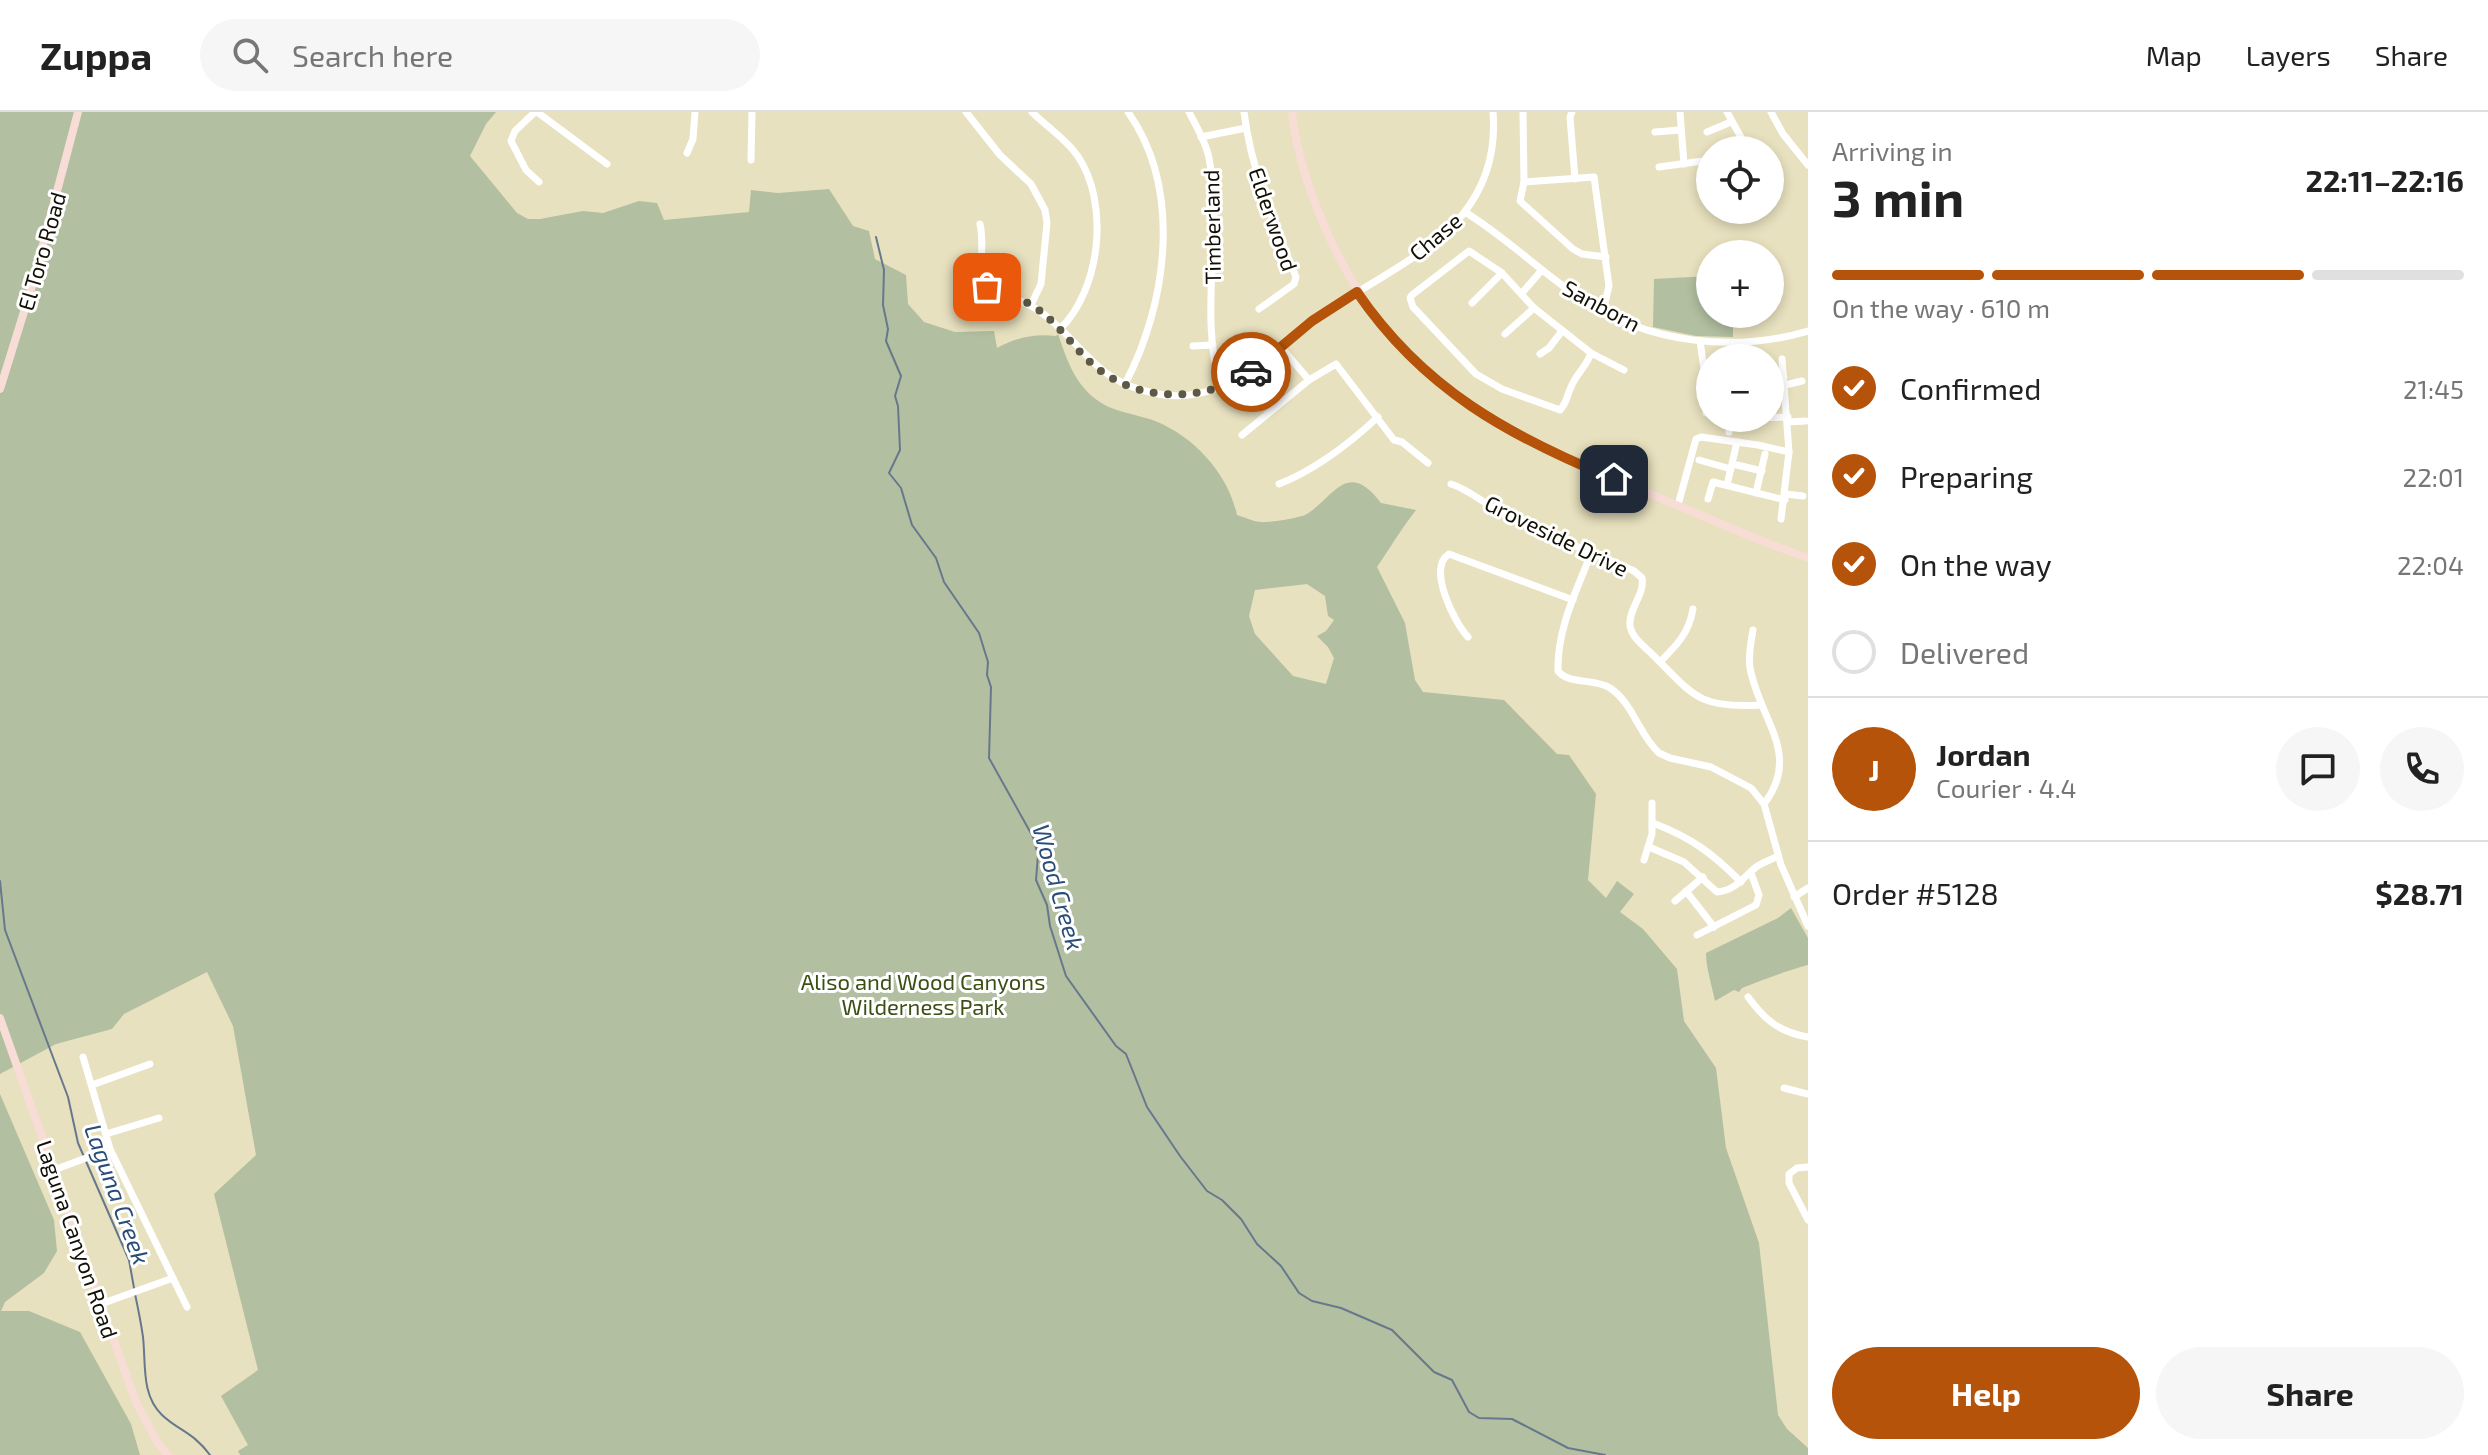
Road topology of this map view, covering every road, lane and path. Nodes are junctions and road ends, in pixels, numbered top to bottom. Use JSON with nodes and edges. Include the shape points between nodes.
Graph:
{"nodes":[{"id":1,"x":78,"y":112,"type":"edge"},
{"id":2,"x":536,"y":112,"type":"edge"},
{"id":3,"x":695,"y":112,"type":"edge"},
{"id":4,"x":752,"y":112,"type":"edge"},
{"id":5,"x":966,"y":112,"type":"edge"},
{"id":6,"x":1032,"y":112,"type":"edge"},
{"id":7,"x":1128,"y":112,"type":"edge"},
{"id":8,"x":1189,"y":112,"type":"edge"},
{"id":9,"x":1244,"y":112,"type":"edge"},
{"id":10,"x":1292,"y":112,"type":"edge"},
{"id":11,"x":1493,"y":112,"type":"edge"},
{"id":12,"x":1523,"y":112,"type":"edge"},
{"id":13,"x":1572,"y":112,"type":"edge"},
{"id":14,"x":1680,"y":112,"type":"edge"},
{"id":15,"x":1727,"y":112,"type":"edge"},
{"id":16,"x":1771,"y":112,"type":"edge"},
{"id":17,"x":1731,"y":122,"type":"junction"},
{"id":18,"x":1246,"y":128,"type":"junction"},
{"id":19,"x":1680,"y":130,"type":"junction"},
{"id":20,"x":1655,"y":132,"type":"dead end"},
{"id":21,"x":1707,"y":132,"type":"dead end"},
{"id":22,"x":1740,"y":136,"type":"edge"},
{"id":23,"x":1201,"y":137,"type":"junction"},
{"id":24,"x":687,"y":153,"type":"dead end"},
{"id":25,"x":751,"y":160,"type":"dead end"},
{"id":26,"x":1807,"y":160,"type":"edge"},
{"id":27,"x":1696,"y":162,"type":"edge"},
{"id":28,"x":607,"y":164,"type":"dead end"},
{"id":29,"x":1684,"y":164,"type":"junction"},
{"id":30,"x":1659,"y":167,"type":"dead end"},
{"id":31,"x":1575,"y":179,"type":"junction"},
{"id":32,"x":539,"y":182,"type":"dead end"},
{"id":33,"x":1524,"y":182,"type":"junction"},
{"id":34,"x":1465,"y":212,"type":"junction"},
{"id":35,"x":980,"y":224,"type":"dead end"},
{"id":36,"x":1606,"y":257,"type":"junction"},
{"id":37,"x":1542,"y":270,"type":"junction"},
{"id":38,"x":1502,"y":273,"type":"junction"},
{"id":39,"x":1357,"y":292,"type":"junction"},
{"id":40,"x":1522,"y":293,"type":"junction"},
{"id":41,"x":1472,"y":303,"type":"dead end"},
{"id":42,"x":1031,"y":305,"type":"junction"},
{"id":43,"x":1534,"y":308,"type":"junction"},
{"id":44,"x":1259,"y":309,"type":"dead end"},
{"id":45,"x":1603,"y":311,"type":"junction"},
{"id":46,"x":1060,"y":329,"type":"junction"},
{"id":47,"x":1562,"y":331,"type":"junction"},
{"id":48,"x":1808,"y":331,"type":"edge"},
{"id":49,"x":1505,"y":334,"type":"dead end"},
{"id":50,"x":1700,"y":341,"type":"junction"},
{"id":51,"x":1700,"y":344,"type":"edge"},
{"id":52,"x":1213,"y":345,"type":"junction"},
{"id":53,"x":1193,"y":346,"type":"dead end"},
{"id":54,"x":1280,"y":346,"type":"junction"},
{"id":55,"x":1591,"y":353,"type":"junction"},
{"id":56,"x":1540,"y":354,"type":"dead end"},
{"id":57,"x":1624,"y":370,"type":"dead end"},
{"id":58,"x":1309,"y":380,"type":"junction"},
{"id":59,"x":1784,"y":381,"type":"joint"},
{"id":60,"x":1802,"y":381,"type":"dead end"},
{"id":61,"x":1125,"y":384,"type":"junction"},
{"id":62,"x":1221,"y":387,"type":"junction"},
{"id":63,"x":0,"y":389,"type":"edge"},
{"id":64,"x":1378,"y":417,"type":"junction"},
{"id":65,"x":1784,"y":420,"type":"edge"},
{"id":66,"x":1788,"y":420,"type":"junction"},
{"id":67,"x":1806,"y":421,"type":"edge"},
{"id":68,"x":1242,"y":435,"type":"dead end"},
{"id":69,"x":1737,"y":442,"type":"junction"},
{"id":70,"x":1789,"y":452,"type":"junction"},
{"id":71,"x":1765,"y":454,"type":"dead end"},
{"id":72,"x":1699,"y":460,"type":"dead end"},
{"id":73,"x":1428,"y":463,"type":"dead end"},
{"id":74,"x":1717,"y":465,"type":"junction"},
{"id":75,"x":1734,"y":467,"type":"junction"},
{"id":76,"x":1762,"y":471,"type":"junction"},
{"id":77,"x":1713,"y":482,"type":"junction"},
{"id":78,"x":1279,"y":484,"type":"dead end"},
{"id":79,"x":1451,"y":484,"type":"dead end"},
{"id":80,"x":1727,"y":485,"type":"junction"},
{"id":81,"x":1756,"y":493,"type":"junction"},
{"id":82,"x":1803,"y":496,"type":"dead end"},
{"id":83,"x":1785,"y":497,"type":"junction"},
{"id":84,"x":1708,"y":499,"type":"dead end"},
{"id":85,"x":1678,"y":505,"type":"junction"},
{"id":86,"x":1781,"y":519,"type":"dead end"},
{"id":87,"x":1592,"y":551,"type":"junction"},
{"id":88,"x":1808,"y":558,"type":"edge"},
{"id":89,"x":1573,"y":600,"type":"junction"},
{"id":90,"x":1693,"y":609,"type":"dead end"},
{"id":91,"x":1753,"y":630,"type":"dead end"},
{"id":92,"x":1468,"y":637,"type":"dead end"},
{"id":93,"x":1660,"y":662,"type":"junction"},
{"id":94,"x":1761,"y":705,"type":"junction"},
{"id":95,"x":1652,"y":803,"type":"dead end"},
{"id":96,"x":1764,"y":804,"type":"junction"},
{"id":97,"x":1653,"y":823,"type":"junction"},
{"id":98,"x":1649,"y":847,"type":"junction"},
{"id":99,"x":1778,"y":856,"type":"junction"},
{"id":100,"x":1644,"y":860,"type":"dead end"},
{"id":101,"x":1751,"y":873,"type":"junction"},
{"id":102,"x":1703,"y":877,"type":"junction"},
{"id":103,"x":1741,"y":882,"type":"junction"},
{"id":104,"x":1808,"y":888,"type":"edge"},
{"id":105,"x":1686,"y":891,"type":"junction"},
{"id":106,"x":1794,"y":897,"type":"junction"},
{"id":107,"x":1675,"y":901,"type":"dead end"},
{"id":108,"x":1808,"y":926,"type":"edge"},
{"id":109,"x":1714,"y":927,"type":"junction"},
{"id":110,"x":1697,"y":935,"type":"dead end"},
{"id":111,"x":1748,"y":997,"type":"dead end"},
{"id":112,"x":0,"y":1018,"type":"edge"},
{"id":113,"x":1808,"y":1037,"type":"edge"},
{"id":114,"x":83,"y":1057,"type":"dead end"},
{"id":115,"x":150,"y":1064,"type":"dead end"},
{"id":116,"x":92,"y":1085,"type":"junction"},
{"id":117,"x":1784,"y":1088,"type":"dead end"},
{"id":118,"x":1808,"y":1094,"type":"edge"},
{"id":119,"x":159,"y":1118,"type":"dead end"},
{"id":120,"x":106,"y":1134,"type":"junction"},
{"id":121,"x":110,"y":1149,"type":"junction"},
{"id":122,"x":1808,"y":1167,"type":"edge"},
{"id":123,"x":54,"y":1170,"type":"junction"},
{"id":124,"x":1808,"y":1220,"type":"edge"},
{"id":125,"x":173,"y":1278,"type":"junction"},
{"id":126,"x":101,"y":1304,"type":"junction"},
{"id":127,"x":187,"y":1307,"type":"dead end"},
{"id":128,"x":168,"y":1455,"type":"edge"}],
"edges":[{"from":1,"to":63,"type":"main road","name":"El Toro Road"},
{"from":2,"to":28,"type":"street"},
{"from":2,"to":32,"type":"street","via":[[511,141]]},
{"from":3,"to":24,"type":"street"},
{"from":4,"to":25,"type":"street"},
{"from":5,"to":42,"type":"street","via":[[1031,184],[1045,210],[1041,284]]},
{"from":6,"to":46,"type":"street","via":[[1077,155],[1097,208],[1096,252],[1077,308]]},
{"from":7,"to":61,"type":"street","via":[[1155,167],[1162,207],[1157,297]]},
{"from":8,"to":23,"type":"street","name":"Timberland"},
{"from":9,"to":18,"type":"street","name":"Elderwood"},
{"from":10,"to":39,"type":"main road","via":[[1316,206]]},
{"from":11,"to":34,"type":"street","name":"Chase","via":[[1489,166]]},
{"from":12,"to":33,"type":"street"},
{"from":13,"to":31,"type":"street"},
{"from":14,"to":19,"type":"street"},
{"from":15,"to":17,"type":"street"},
{"from":16,"to":26,"type":"street"},
{"from":17,"to":21,"type":"street"},
{"from":17,"to":22,"type":"street"},
{"from":18,"to":23,"type":"street"},
{"from":18,"to":44,"type":"street","name":"Elderwood","via":[[1265,202],[1296,277]]},
{"from":19,"to":20,"type":"street"},
{"from":19,"to":29,"type":"street"},
{"from":23,"to":52,"type":"street","name":"Timberland","via":[[1209,154],[1214,198]]},
{"from":27,"to":29,"type":"street"},
{"from":29,"to":30,"type":"street"},
{"from":31,"to":33,"type":"street"},
{"from":31,"to":36,"type":"street","via":[[1594,177]]},
{"from":33,"to":36,"type":"street","via":[[1520,201],[1573,249]]},
{"from":34,"to":37,"type":"street","name":"Sanborn"},
{"from":34,"to":39,"type":"street","name":"Chase","via":[[1443,234]]},
{"from":35,"to":42,"type":"street","name":"Chase","via":[[987,287]]},
{"from":36,"to":45,"type":"street","via":[[1609,286]]},
{"from":37,"to":40,"type":"street"},
{"from":37,"to":45,"type":"street","name":"Sanborn"},
{"from":38,"to":40,"type":"street"},
{"from":38,"to":41,"type":"street"},
{"from":38,"to":55,"type":"street","via":[[1469,251],[1415,292],[1411,302],[1476,374],[1557,410],[1565,405]]},
{"from":39,"to":54,"type":"street","name":"Chase"},
{"from":39,"to":85,"type":"main road","via":[[1420,367],[1483,416],[1526,441]]},
{"from":40,"to":43,"type":"street"},
{"from":42,"to":46,"type":"street","name":"Chase"},
{"from":43,"to":47,"type":"street"},
{"from":43,"to":49,"type":"street"},
{"from":45,"to":50,"type":"street","name":"Sanborn","via":[[1630,324]]},
{"from":46,"to":61,"type":"street","name":"Chase","via":[[1091,362]]},
{"from":47,"to":55,"type":"street"},
{"from":47,"to":56,"type":"street"},
{"from":48,"to":50,"type":"street","name":"Sanborn","via":[[1747,342]]},
{"from":50,"to":51,"type":"street"},
{"from":52,"to":53,"type":"street"},
{"from":52,"to":62,"type":"street","name":"Timberland"},
{"from":54,"to":58,"type":"street"},
{"from":54,"to":62,"type":"street","name":"Chase","via":[[1250,373]]},
{"from":55,"to":57,"type":"street"},
{"from":58,"to":64,"type":"street","via":[[1336,364]]},
{"from":58,"to":68,"type":"street"},
{"from":59,"to":60,"type":"street"},
{"from":59,"to":66,"type":"street"},
{"from":61,"to":62,"type":"street","name":"Chase","via":[[1159,395]]},
{"from":64,"to":73,"type":"street","via":[[1394,440]]},
{"from":64,"to":78,"type":"street","via":[[1296,478]]},
{"from":65,"to":66,"type":"street"},
{"from":66,"to":67,"type":"street"},
{"from":66,"to":70,"type":"street"},
{"from":69,"to":70,"type":"street"},
{"from":69,"to":75,"type":"street"},
{"from":69,"to":85,"type":"street","via":[[1696,439]]},
{"from":70,"to":83,"type":"street"},
{"from":71,"to":76,"type":"street"},
{"from":72,"to":74,"type":"street"},
{"from":74,"to":75,"type":"street"},
{"from":74,"to":77,"type":"street"},
{"from":75,"to":76,"type":"street"},
{"from":75,"to":80,"type":"street"},
{"from":76,"to":81,"type":"street"},
{"from":77,"to":80,"type":"street"},
{"from":77,"to":84,"type":"street"},
{"from":79,"to":87,"type":"street","name":"Groveside Drive","via":[[1499,512]]},
{"from":80,"to":81,"type":"street"},
{"from":81,"to":83,"type":"street"},
{"from":82,"to":83,"type":"street"},
{"from":83,"to":86,"type":"street"},
{"from":85,"to":88,"type":"main road"},
{"from":87,"to":89,"type":"street"},
{"from":87,"to":93,"type":"street","name":"Groveside Drive","via":[[1642,578],[1644,587],[1630,628]]},
{"from":89,"to":92,"type":"street","via":[[1449,554],[1441,566],[1443,591]]},
{"from":89,"to":96,"type":"street","via":[[1559,647],[1561,675],[1609,687],[1659,753],[1723,771],[1751,788]]},
{"from":90,"to":93,"type":"street","via":[[1683,638]]},
{"from":91,"to":94,"type":"street","via":[[1749,664]]},
{"from":93,"to":94,"type":"street","name":"Groveside Drive","via":[[1705,701]]},
{"from":94,"to":96,"type":"street","via":[[1780,753],[1781,772]]},
{"from":95,"to":97,"type":"street"},
{"from":96,"to":99,"type":"street"},
{"from":97,"to":98,"type":"street"},
{"from":97,"to":103,"type":"street","via":[[1712,853]]},
{"from":98,"to":100,"type":"street"},
{"from":98,"to":102,"type":"street"},
{"from":99,"to":101,"type":"street"},
{"from":99,"to":106,"type":"street"},
{"from":101,"to":103,"type":"street"},
{"from":101,"to":109,"type":"street","via":[[1758,901]]},
{"from":102,"to":103,"type":"street","via":[[1717,892]]},
{"from":102,"to":105,"type":"street"},
{"from":104,"to":106,"type":"street"},
{"from":105,"to":107,"type":"street"},
{"from":105,"to":109,"type":"street"},
{"from":106,"to":108,"type":"street"},
{"from":109,"to":110,"type":"street"},
{"from":111,"to":113,"type":"street","via":[[1782,1031]]},
{"from":112,"to":123,"type":"main road","name":"Laguna Canyon Road"},
{"from":114,"to":116,"type":"street"},
{"from":115,"to":116,"type":"street"},
{"from":116,"to":120,"type":"street"},
{"from":117,"to":118,"type":"street"},
{"from":119,"to":120,"type":"street"},
{"from":120,"to":121,"type":"street"},
{"from":121,"to":123,"type":"street"},
{"from":121,"to":125,"type":"street"},
{"from":122,"to":124,"type":"street","via":[[1789,1174]]},
{"from":123,"to":126,"type":"main road","name":"Laguna Canyon Road"},
{"from":125,"to":126,"type":"street"},
{"from":125,"to":127,"type":"street"},
{"from":126,"to":128,"type":"main road","name":"Laguna Canyon Road","via":[[135,1400]]}]}
